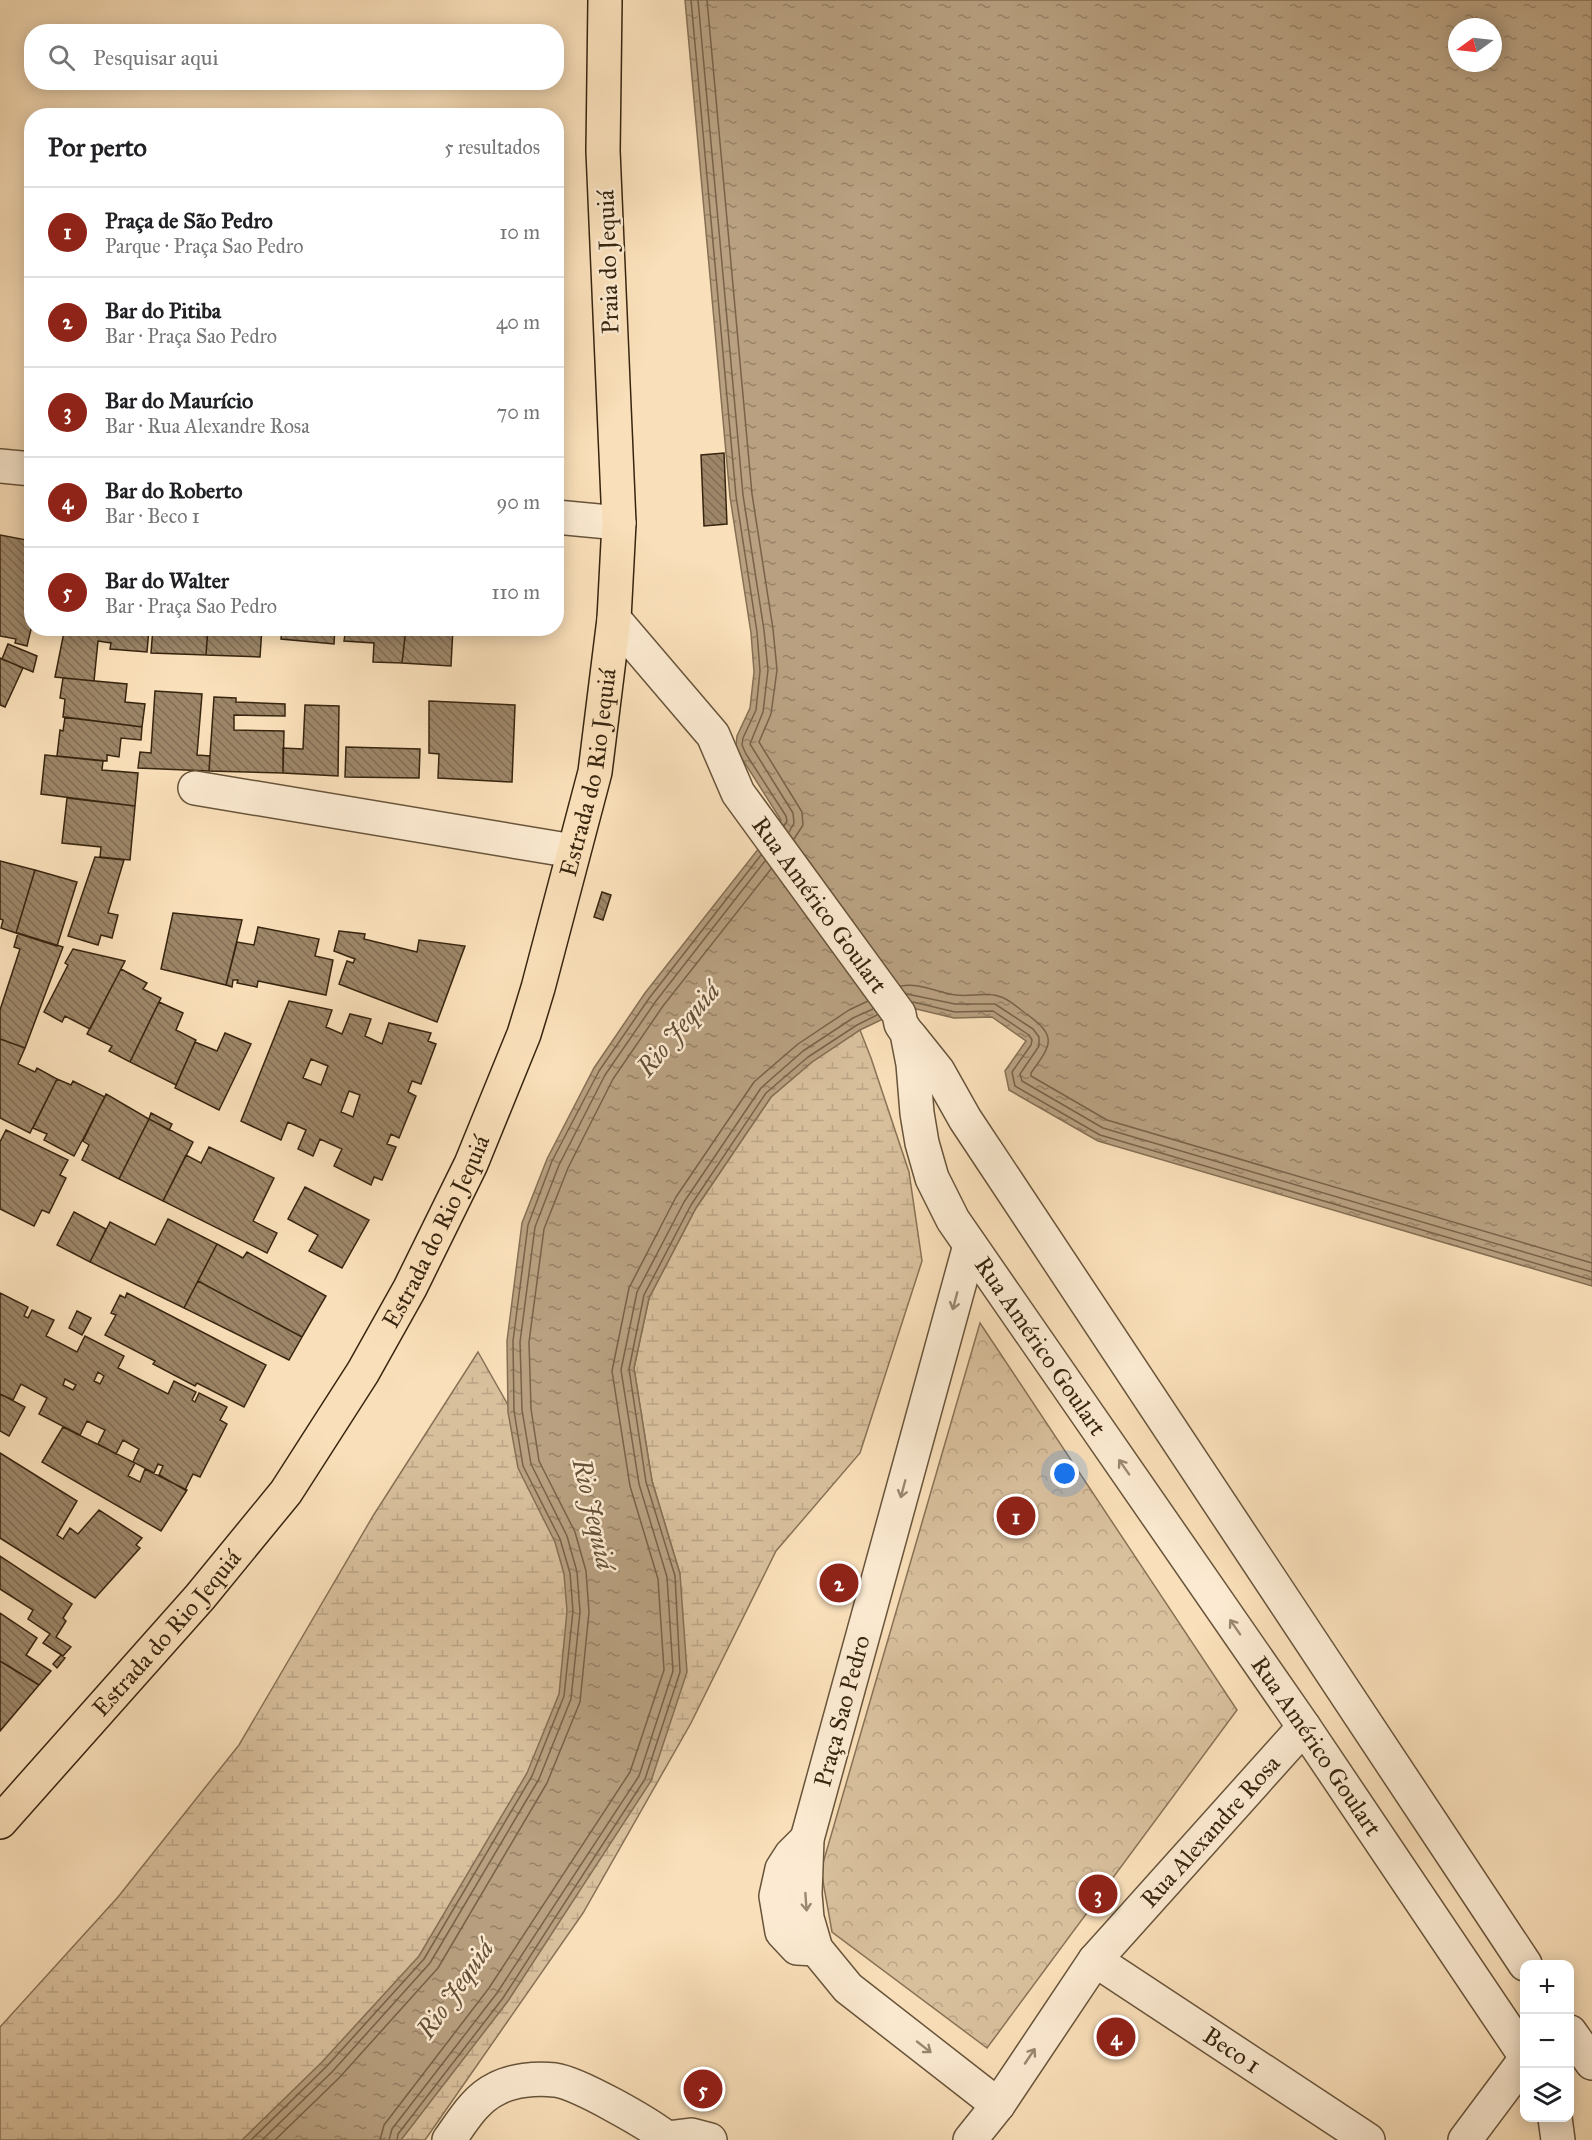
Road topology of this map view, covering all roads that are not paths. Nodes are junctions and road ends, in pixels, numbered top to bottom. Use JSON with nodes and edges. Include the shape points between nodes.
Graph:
{"nodes":[{"id":1,"x":605,"y":0,"type":"edge"},
{"id":2,"x":0,"y":466,"type":"edge"},
{"id":3,"x":24,"y":468,"type":"edge"},
{"id":4,"x":564,"y":518,"type":"edge"},
{"id":5,"x":619,"y":523,"type":"junction"},
{"id":6,"x":614,"y":619,"type":"junction"},
{"id":7,"x":195,"y":788,"type":"dead end"},
{"id":8,"x":573,"y":851,"type":"junction"},
{"id":9,"x":903,"y":1023,"type":"junction"},
{"id":10,"x":970,"y":1245,"type":"junction"},
{"id":11,"x":1304,"y":1727,"type":"junction"},
{"id":12,"x":5,"y":1807,"type":"edge"},
{"id":13,"x":1095,"y":1960,"type":"junction"},
{"id":14,"x":1522,"y":1960,"type":"edge"},
{"id":15,"x":1574,"y":2039,"type":"edge"},
{"id":16,"x":1520,"y":2048,"type":"edge"},
{"id":17,"x":1592,"y":2063,"type":"edge"},
{"id":18,"x":1520,"y":2066,"type":"edge"},
{"id":19,"x":998,"y":2105,"type":"junction"},
{"id":20,"x":1555,"y":2122,"type":"edge"},
{"id":21,"x":668,"y":2139,"type":"edge"},
{"id":22,"x":449,"y":2140,"type":"edge"},
{"id":23,"x":710,"y":2140,"type":"edge"},
{"id":24,"x":970,"y":2140,"type":"edge"},
{"id":25,"x":1368,"y":2140,"type":"edge"},
{"id":26,"x":1465,"y":2140,"type":"edge"},
{"id":27,"x":1558,"y":2140,"type":"edge"}],
"edges":[{"from":1,"to":5,"type":"main road","name":"Praia do Jequiá","via":[[603,151]]},
{"from":2,"to":3,"type":"street"},
{"from":4,"to":5,"type":"street"},
{"from":5,"to":6,"type":"main road","name":"Estrada do Rio Jequiá"},
{"from":6,"to":8,"type":"main road","name":"Estrada do Rio Jequiá","via":[[595,772]]},
{"from":6,"to":9,"type":"street","name":"Rua Américo Goulart","via":[[713,735],[738,793]]},
{"from":7,"to":8,"type":"street"},
{"from":8,"to":12,"type":"main road","name":"Estrada do Rio Jequiá","via":[[524,1034],[471,1164],[411,1287],[363,1372],[286,1492],[200,1597]]},
{"from":9,"to":10,"type":"street","name":"Rua Américo Goulart","via":[[932,1178]]},
{"from":9,"to":14,"type":"street"},
{"from":11,"to":10,"type":"street","name":"Rua Américo Goulart","one_way":true},
{"from":10,"to":19,"type":"street","name":"Praça Sao Pedro","one_way":true,"via":[[807,1839],[805,1894],[816,1949],[848,1988]]},
{"from":11,"to":13,"type":"street","name":"Rua Alexandre Rosa"},
{"from":11,"to":16,"type":"street","name":"Rua Américo Goulart"},
{"from":19,"to":13,"type":"street","name":"Rua Alexandre Rosa","one_way":true},
{"from":13,"to":25,"type":"street","name":"Beco 1"},
{"from":15,"to":17,"type":"street"},
{"from":18,"to":26,"type":"street"},
{"from":19,"to":24,"type":"street","name":"Rua Alexandre Rosa"},
{"from":20,"to":27,"type":"street"},
{"from":21,"to":22,"type":"street","via":[[596,2096],[556,2080],[512,2082],[493,2090],[474,2107]]},
{"from":21,"to":23,"type":"street","via":[[691,2135]]}]}
